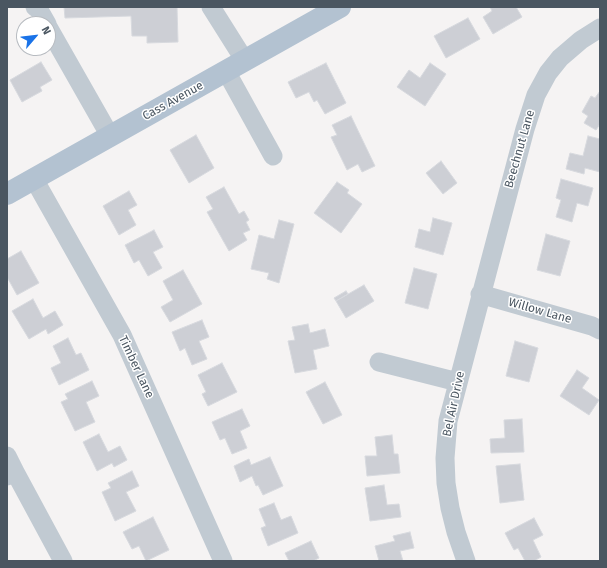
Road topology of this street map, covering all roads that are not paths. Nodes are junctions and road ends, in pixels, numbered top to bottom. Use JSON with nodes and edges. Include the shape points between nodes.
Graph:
{"nodes":[{"id":1,"x":211,"y":7,"type":"edge"},
{"id":2,"x":340,"y":7,"type":"edge"},
{"id":3,"x":600,"y":28,"type":"edge"},
{"id":4,"x":56,"y":41,"type":"edge"},
{"id":5,"x":235,"y":66,"type":"junction"},
{"id":6,"x":110,"y":136,"type":"junction"},
{"id":7,"x":272,"y":156,"type":"dead end"},
{"id":8,"x":34,"y":179,"type":"junction"},
{"id":9,"x":7,"y":194,"type":"edge"},
{"id":10,"x":480,"y":294,"type":"junction"},
{"id":11,"x":600,"y":330,"type":"edge"},
{"id":12,"x":379,"y":362,"type":"dead end"},
{"id":13,"x":458,"y":382,"type":"junction"},
{"id":14,"x":10,"y":468,"type":"edge"},
{"id":15,"x":63,"y":561,"type":"edge"},
{"id":16,"x":223,"y":561,"type":"edge"},
{"id":17,"x":466,"y":561,"type":"edge"}],
"edges":[{"from":1,"to":5,"type":"street"},
{"from":2,"to":5,"type":"main road","name":"Cass Avenue"},
{"from":3,"to":10,"type":"street","name":"Beechnut Lane","via":[[560,58],[548,72],[536,96],[524,128]]},
{"from":4,"to":6,"type":"street"},
{"from":5,"to":6,"type":"main road","name":"Cass Avenue"},
{"from":5,"to":7,"type":"street"},
{"from":6,"to":8,"type":"main road","name":"Cass Avenue"},
{"from":8,"to":9,"type":"main road","name":"Cass Avenue"},
{"from":8,"to":16,"type":"street","name":"Timber Lane","via":[[122,335]]},
{"from":10,"to":11,"type":"street","name":"Willow Lane"},
{"from":10,"to":13,"type":"street","name":"Bel Air Drive"},
{"from":12,"to":13,"type":"street"},
{"from":13,"to":17,"type":"street","name":"Bel Air Drive","via":[[446,436],[446,483],[456,532]]},
{"from":14,"to":15,"type":"street"}]}
